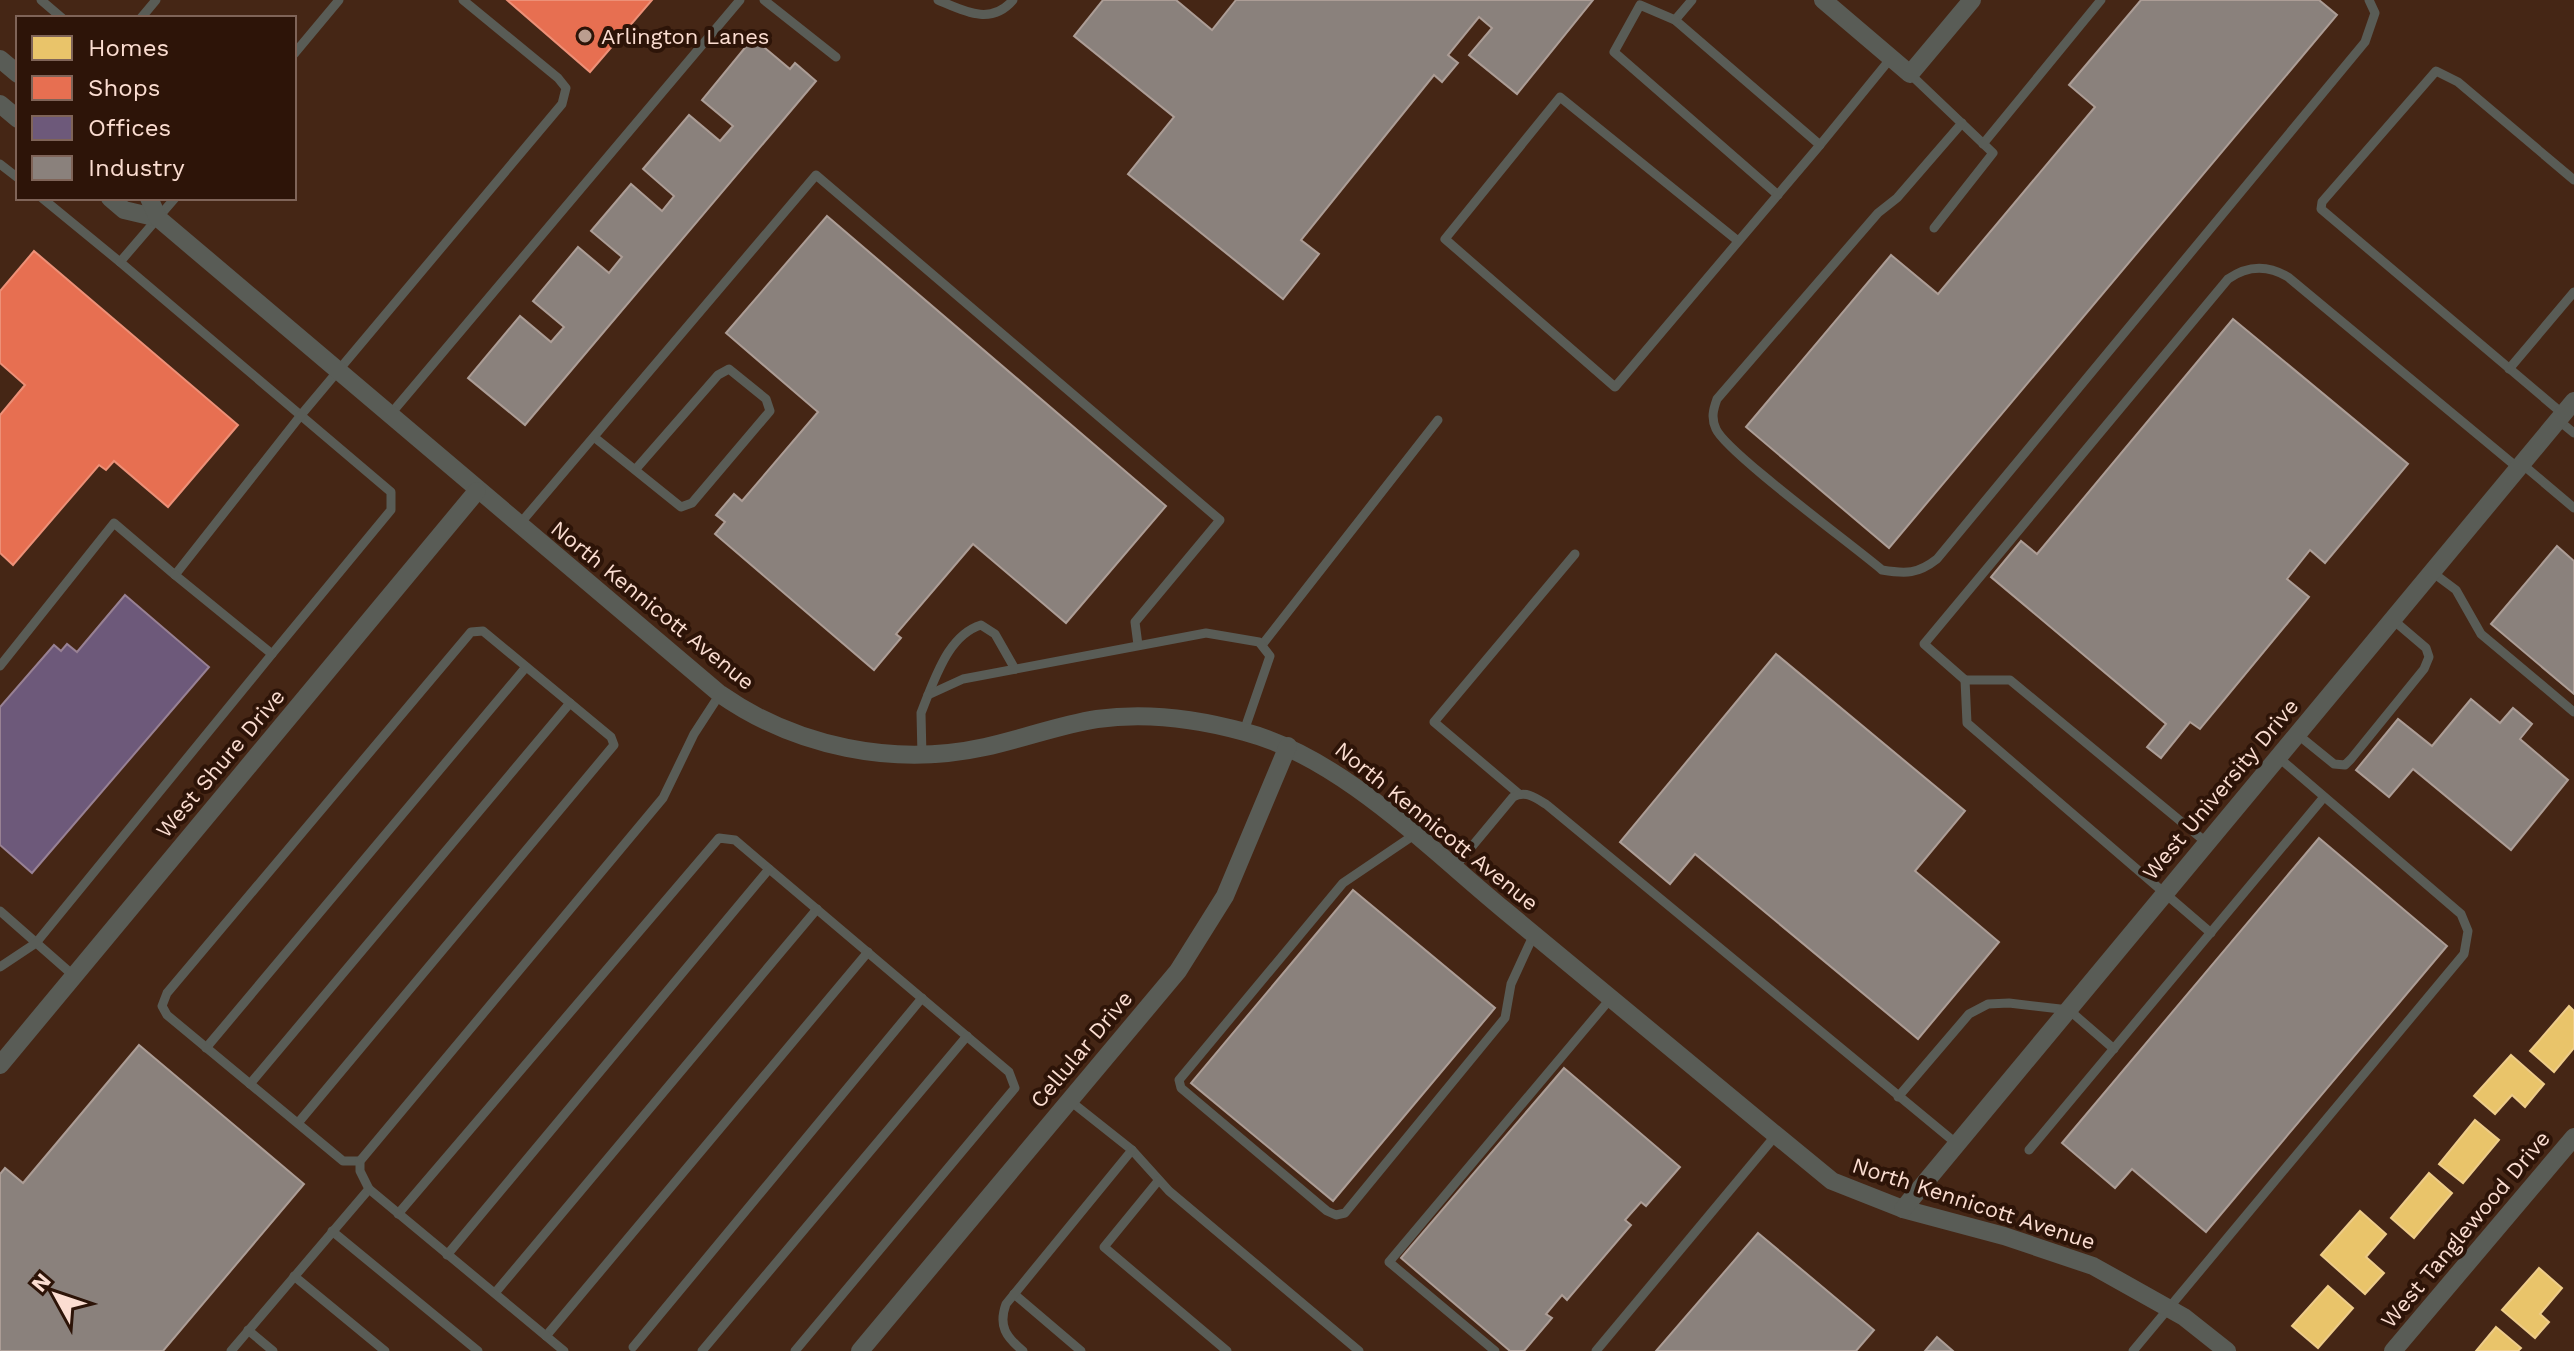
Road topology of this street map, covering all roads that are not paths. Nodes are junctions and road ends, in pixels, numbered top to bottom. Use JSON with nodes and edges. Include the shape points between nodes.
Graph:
{"nodes":[{"id":1,"x":41,"y":0,"type":"edge"},
{"id":2,"x":156,"y":0,"type":"edge"},
{"id":3,"x":339,"y":0,"type":"edge"},
{"id":4,"x":463,"y":0,"type":"edge"},
{"id":5,"x":740,"y":0,"type":"edge"},
{"id":6,"x":764,"y":0,"type":"edge"},
{"id":7,"x":938,"y":0,"type":"edge"},
{"id":8,"x":1013,"y":0,"type":"edge"},
{"id":9,"x":1692,"y":0,"type":"edge"},
{"id":10,"x":1823,"y":0,"type":"edge"},
{"id":11,"x":1972,"y":0,"type":"edge"},
{"id":12,"x":2101,"y":0,"type":"edge"},
{"id":13,"x":2369,"y":0,"type":"edge"},
{"id":14,"x":60,"y":16,"type":"edge"},
{"id":15,"x":143,"y":16,"type":"edge"},
{"id":16,"x":1675,"y":20,"type":"junction"},
{"id":17,"x":296,"y":52,"type":"edge"},
{"id":18,"x":836,"y":57,"type":"dead end"},
{"id":19,"x":1891,"y":58,"type":"junction"},
{"id":20,"x":0,"y":59,"type":"edge"},
{"id":21,"x":16,"y":72,"type":"edge"},
{"id":22,"x":1910,"y":74,"type":"junction"},
{"id":23,"x":0,"y":104,"type":"edge"},
{"id":24,"x":16,"y":117,"type":"edge"},
{"id":25,"x":1962,"y":123,"type":"junction"},
{"id":26,"x":1983,"y":144,"type":"junction"},
{"id":27,"x":1820,"y":145,"type":"junction"},
{"id":28,"x":0,"y":164,"type":"edge"},
{"id":29,"x":16,"y":176,"type":"edge"},
{"id":30,"x":2574,"y":180,"type":"edge"},
{"id":31,"x":1778,"y":195,"type":"junction"},
{"id":32,"x":44,"y":200,"type":"edge"},
{"id":33,"x":112,"y":200,"type":"edge"},
{"id":34,"x":150,"y":200,"type":"edge"},
{"id":35,"x":173,"y":200,"type":"edge"},
{"id":36,"x":158,"y":218,"type":"junction"},
{"id":37,"x":1934,"y":228,"type":"dead end"},
{"id":38,"x":1738,"y":241,"type":"junction"},
{"id":39,"x":120,"y":262,"type":"junction"},
{"id":40,"x":2574,"y":292,"type":"edge"},
{"id":41,"x":2509,"y":369,"type":"junction"},
{"id":42,"x":338,"y":373,"type":"junction"},
{"id":43,"x":2565,"y":411,"type":"edge"},
{"id":44,"x":301,"y":415,"type":"junction"},
{"id":45,"x":389,"y":416,"type":"junction"},
{"id":46,"x":1438,"y":420,"type":"dead end"},
{"id":47,"x":2574,"y":433,"type":"edge"},
{"id":48,"x":594,"y":437,"type":"junction"},
{"id":49,"x":2520,"y":466,"type":"junction"},
{"id":50,"x":635,"y":470,"type":"junction"},
{"id":51,"x":477,"y":491,"type":"junction"},
{"id":52,"x":2574,"y":508,"type":"edge"},
{"id":53,"x":518,"y":526,"type":"junction"},
{"id":54,"x":1575,"y":554,"type":"dead end"},
{"id":55,"x":2432,"y":572,"type":"junction"},
{"id":56,"x":175,"y":575,"type":"junction"},
{"id":57,"x":2392,"y":619,"type":"junction"},
{"id":58,"x":1138,"y":645,"type":"junction"},
{"id":59,"x":1262,"y":645,"type":"junction"},
{"id":60,"x":272,"y":654,"type":"junction"},
{"id":61,"x":0,"y":666,"type":"edge"},
{"id":62,"x":526,"y":667,"type":"junction"},
{"id":63,"x":1015,"y":669,"type":"junction"},
{"id":64,"x":1965,"y":680,"type":"junction"},
{"id":65,"x":720,"y":694,"type":"junction"},
{"id":66,"x":928,"y":695,"type":"junction"},
{"id":67,"x":570,"y":703,"type":"junction"},
{"id":68,"x":2574,"y":712,"type":"edge"},
{"id":69,"x":1244,"y":731,"type":"junction"},
{"id":70,"x":2297,"y":734,"type":"junction"},
{"id":71,"x":1288,"y":746,"type":"junction"},
{"id":72,"x":922,"y":756,"type":"junction"},
{"id":73,"x":2278,"y":757,"type":"junction"},
{"id":74,"x":1519,"y":794,"type":"junction"},
{"id":75,"x":2324,"y":797,"type":"junction"},
{"id":76,"x":1414,"y":835,"type":"junction"},
{"id":77,"x":2207,"y":843,"type":"junction"},
{"id":78,"x":1454,"y":868,"type":"junction"},
{"id":79,"x":769,"y":869,"type":"junction"},
{"id":80,"x":2165,"y":893,"type":"junction"},
{"id":81,"x":817,"y":909,"type":"junction"},
{"id":82,"x":0,"y":911,"type":"edge"},
{"id":83,"x":2211,"y":933,"type":"junction"},
{"id":84,"x":1534,"y":934,"type":"junction"},
{"id":85,"x":36,"y":943,"type":"junction"},
{"id":86,"x":868,"y":952,"type":"junction"},
{"id":87,"x":0,"y":967,"type":"edge"},
{"id":88,"x":74,"y":976,"type":"junction"},
{"id":89,"x":922,"y":998,"type":"junction"},
{"id":90,"x":1611,"y":998,"type":"junction"},
{"id":91,"x":2069,"y":1010,"type":"junction"},
{"id":92,"x":967,"y":1036,"type":"junction"},
{"id":93,"x":206,"y":1048,"type":"junction"},
{"id":94,"x":2114,"y":1049,"type":"junction"},
{"id":95,"x":0,"y":1065,"type":"edge"},
{"id":96,"x":250,"y":1084,"type":"junction"},
{"id":97,"x":1898,"y":1097,"type":"junction"},
{"id":98,"x":1069,"y":1100,"type":"junction"},
{"id":99,"x":298,"y":1123,"type":"junction"},
{"id":100,"x":1776,"y":1135,"type":"junction"},
{"id":101,"x":2574,"y":1137,"type":"edge"},
{"id":102,"x":1957,"y":1144,"type":"junction"},
{"id":103,"x":1132,"y":1150,"type":"junction"},
{"id":104,"x":2029,"y":1150,"type":"dead end"},
{"id":105,"x":360,"y":1161,"type":"junction"},
{"id":106,"x":1158,"y":1181,"type":"junction"},
{"id":107,"x":369,"y":1189,"type":"junction"},
{"id":108,"x":1903,"y":1209,"type":"junction"},
{"id":109,"x":398,"y":1214,"type":"junction"},
{"id":110,"x":332,"y":1231,"type":"junction"},
{"id":111,"x":447,"y":1255,"type":"junction"},
{"id":112,"x":294,"y":1276,"type":"junction"},
{"id":113,"x":495,"y":1293,"type":"junction"},
{"id":114,"x":1014,"y":1294,"type":"junction"},
{"id":115,"x":2168,"y":1308,"type":"junction"},
{"id":116,"x":248,"y":1330,"type":"junction"},
{"id":117,"x":546,"y":1336,"type":"junction"},
{"id":118,"x":633,"y":1350,"type":"edge"},
{"id":119,"x":231,"y":1351,"type":"edge"},
{"id":120,"x":273,"y":1351,"type":"edge"},
{"id":121,"x":385,"y":1351,"type":"edge"},
{"id":122,"x":478,"y":1351,"type":"edge"},
{"id":123,"x":564,"y":1351,"type":"edge"},
{"id":124,"x":702,"y":1351,"type":"edge"},
{"id":125,"x":795,"y":1351,"type":"edge"},
{"id":126,"x":860,"y":1351,"type":"edge"},
{"id":127,"x":1023,"y":1351,"type":"edge"},
{"id":128,"x":1081,"y":1351,"type":"edge"},
{"id":129,"x":1227,"y":1351,"type":"edge"},
{"id":130,"x":1359,"y":1351,"type":"edge"},
{"id":131,"x":1495,"y":1351,"type":"edge"},
{"id":132,"x":1596,"y":1351,"type":"edge"},
{"id":133,"x":2133,"y":1351,"type":"edge"},
{"id":134,"x":2227,"y":1351,"type":"edge"},
{"id":135,"x":2393,"y":1351,"type":"edge"}],
"edges":[{"from":1,"to":14,"type":"lane"},
{"from":2,"to":15,"type":"lane"},
{"from":3,"to":17,"type":"lane"},
{"from":4,"to":42,"type":"lane","via":[[558,78],[567,96]]},
{"from":5,"to":45,"type":"lane"},
{"from":6,"to":18,"type":"lane"},
{"from":7,"to":8,"type":"lane","via":[[985,15],[1002,12]]},
{"from":9,"to":16,"type":"lane"},
{"from":10,"to":19,"type":"street"},
{"from":11,"to":22,"type":"street"},
{"from":12,"to":26,"type":"lane"},
{"from":13,"to":25,"type":"lane","via":[[2375,13],[2365,42],[1937,559],[1919,573],[1900,573],[1882,570],[1745,457],[1716,431],[1712,415],[1727,387]]},
{"from":16,"to":27,"type":"lane"},
{"from":16,"to":31,"type":"lane","via":[[1640,5],[1614,52]]},
{"from":19,"to":22,"type":"street"},
{"from":19,"to":27,"type":"lane"},
{"from":20,"to":21,"type":"street"},
{"from":22,"to":25,"type":"lane"},
{"from":23,"to":24,"type":"street"},
{"from":25,"to":26,"type":"lane"},
{"from":26,"to":37,"type":"lane","via":[[1993,153]]},
{"from":27,"to":31,"type":"lane"},
{"from":28,"to":29,"type":"lane"},
{"from":30,"to":41,"type":"lane","via":[[2458,82],[2436,71],[2322,202],[2326,218]]},
{"from":31,"to":38,"type":"lane"},
{"from":32,"to":39,"type":"lane"},
{"from":33,"to":36,"type":"street","name":"North Kennicott Avenue","via":[[124,210]]},
{"from":34,"to":36,"type":"street","name":"North Kennicott Avenue"},
{"from":35,"to":36,"type":"lane"},
{"from":36,"to":39,"type":"lane"},
{"from":36,"to":42,"type":"street","name":"North Kennicott Avenue"},
{"from":38,"to":38,"type":"lane","via":[[1615,387],[1445,239],[1560,97]]},
{"from":39,"to":44,"type":"lane"},
{"from":40,"to":41,"type":"lane"},
{"from":41,"to":43,"type":"lane"},
{"from":42,"to":44,"type":"lane"},
{"from":42,"to":45,"type":"street","name":"North Kennicott Avenue"},
{"from":43,"to":47,"type":"lane"},
{"from":43,"to":49,"type":"street","name":"West University Drive"},
{"from":44,"to":56,"type":"lane"},
{"from":44,"to":60,"type":"lane","via":[[393,499],[391,510]]},
{"from":45,"to":51,"type":"street","name":"North Kennicott Avenue"},
{"from":46,"to":59,"type":"lane"},
{"from":48,"to":50,"type":"lane"},
{"from":48,"to":53,"type":"lane"},
{"from":48,"to":58,"type":"lane","via":[[816,175],[1220,520],[1135,622]]},
{"from":49,"to":52,"type":"lane"},
{"from":49,"to":55,"type":"street","name":"West University Drive"},
{"from":49,"to":64,"type":"lane","via":[[2288,277],[2256,267],[2228,279],[1924,644]]},
{"from":50,"to":50,"type":"lane","via":[[681,507],[692,503],[770,411],[766,399],[729,369]]},
{"from":51,"to":53,"type":"street","name":"North Kennicott Avenue"},
{"from":51,"to":88,"type":"street","name":"West Shure Drive"},
{"from":53,"to":65,"type":"street","name":"North Kennicott Avenue"},
{"from":54,"to":74,"type":"lane","via":[[1434,722]]},
{"from":55,"to":57,"type":"street","name":"West University Drive"},
{"from":55,"to":68,"type":"lane","via":[[2456,590],[2481,634]]},
{"from":56,"to":60,"type":"lane"},
{"from":56,"to":61,"type":"lane","via":[[114,523]]},
{"from":57,"to":70,"type":"street","name":"West University Drive"},
{"from":57,"to":70,"type":"lane","via":[[2426,648],[2429,657],[2351,759],[2345,765],[2334,764]]},
{"from":58,"to":59,"type":"lane","via":[[1206,633]]},
{"from":58,"to":63,"type":"lane"},
{"from":59,"to":69,"type":"lane","via":[[1270,656]]},
{"from":60,"to":85,"type":"lane"},
{"from":62,"to":67,"type":"lane"},
{"from":62,"to":93,"type":"lane"},
{"from":62,"to":93,"type":"lane","via":[[483,631],[471,632],[187,969],[162,1006]]},
{"from":63,"to":66,"type":"lane","via":[[963,679]]},
{"from":63,"to":66,"type":"lane","via":[[995,634],[981,625],[966,630],[941,663]]},
{"from":64,"to":77,"type":"lane","via":[[2010,680]]},
{"from":64,"to":80,"type":"lane","via":[[1967,723]]},
{"from":65,"to":72,"type":"street","name":"North Kennicott Avenue","via":[[750,714],[811,738],[860,751]]},
{"from":65,"to":105,"type":"lane","via":[[663,798]]},
{"from":66,"to":72,"type":"lane","via":[[921,713]]},
{"from":67,"to":96,"type":"lane"},
{"from":67,"to":99,"type":"lane","via":[[611,737],[610,753]]},
{"from":69,"to":71,"type":"street","name":"North Kennicott Avenue"},
{"from":69,"to":72,"type":"street","name":"North Kennicott Avenue","via":[[1171,718],[1107,718]]},
{"from":70,"to":73,"type":"street","name":"West University Drive"},
{"from":71,"to":76,"type":"street","name":"North Kennicott Avenue","via":[[1331,771]]},
{"from":71,"to":98,"type":"street","name":"Cellular Drive","via":[[1214,919],[1178,971]]},
{"from":73,"to":75,"type":"lane"},
{"from":73,"to":77,"type":"street","name":"West University Drive"},
{"from":74,"to":78,"type":"lane"},
{"from":74,"to":97,"type":"lane","via":[[1547,805]]},
{"from":75,"to":83,"type":"lane"},
{"from":75,"to":115,"type":"lane","via":[[2461,914],[2468,931],[2464,954]]},
{"from":76,"to":78,"type":"street","name":"North Kennicott Avenue"},
{"from":76,"to":84,"type":"lane","via":[[1343,883],[1179,1080],[1181,1088],[1327,1211],[1345,1213],[1505,1018],[1511,984]]},
{"from":77,"to":80,"type":"street","name":"West University Drive"},
{"from":78,"to":84,"type":"street","name":"North Kennicott Avenue"},
{"from":79,"to":81,"type":"lane"},
{"from":79,"to":109,"type":"lane","via":[[735,840],[719,838]]},
{"from":79,"to":111,"type":"lane"},
{"from":80,"to":83,"type":"lane"},
{"from":80,"to":91,"type":"street","name":"West University Drive"},
{"from":81,"to":86,"type":"lane"},
{"from":81,"to":113,"type":"lane"},
{"from":82,"to":85,"type":"lane"},
{"from":83,"to":94,"type":"lane"},
{"from":84,"to":90,"type":"street","name":"North Kennicott Avenue"},
{"from":85,"to":87,"type":"lane"},
{"from":85,"to":88,"type":"lane"},
{"from":86,"to":89,"type":"lane"},
{"from":86,"to":117,"type":"lane"},
{"from":88,"to":95,"type":"street","name":"West Shure Drive"},
{"from":89,"to":92,"type":"lane"},
{"from":89,"to":118,"type":"lane"},
{"from":90,"to":100,"type":"street","name":"North Kennicott Avenue"},
{"from":90,"to":131,"type":"lane","via":[[1389,1262]]},
{"from":91,"to":94,"type":"lane"},
{"from":91,"to":97,"type":"lane","via":[[1988,1004],[1969,1014]]},
{"from":91,"to":102,"type":"street","name":"West University Drive"},
{"from":92,"to":124,"type":"lane"},
{"from":92,"to":125,"type":"lane","via":[[1009,1072],[1015,1088]]},
{"from":93,"to":96,"type":"lane"},
{"from":94,"to":104,"type":"lane"},
{"from":96,"to":99,"type":"lane"},
{"from":97,"to":102,"type":"lane"},
{"from":98,"to":103,"type":"lane"},
{"from":98,"to":126,"type":"street","name":"Cellular Drive"},
{"from":99,"to":105,"type":"lane","via":[[343,1161]]},
{"from":100,"to":108,"type":"street","name":"North Kennicott Avenue","via":[[1832,1181]]},
{"from":100,"to":132,"type":"lane"},
{"from":101,"to":135,"type":"street","name":"West Tanglewood Drive"},
{"from":102,"to":108,"type":"street","name":"West University Drive"},
{"from":103,"to":106,"type":"lane"},
{"from":103,"to":114,"type":"lane"},
{"from":105,"to":107,"type":"lane"},
{"from":106,"to":129,"type":"lane","via":[[1104,1247]]},
{"from":106,"to":130,"type":"lane"},
{"from":107,"to":109,"type":"lane"},
{"from":107,"to":110,"type":"lane"},
{"from":108,"to":115,"type":"street","name":"North Kennicott Avenue","via":[[2093,1266]]},
{"from":109,"to":111,"type":"lane"},
{"from":110,"to":112,"type":"lane"},
{"from":110,"to":122,"type":"lane"},
{"from":111,"to":113,"type":"lane"},
{"from":112,"to":116,"type":"lane"},
{"from":112,"to":121,"type":"lane"},
{"from":113,"to":117,"type":"lane"},
{"from":114,"to":127,"type":"lane","via":[[1001,1317],[1008,1338]]},
{"from":114,"to":128,"type":"lane"},
{"from":115,"to":133,"type":"lane"},
{"from":115,"to":134,"type":"street","name":"North Kennicott Avenue"},
{"from":116,"to":119,"type":"lane"},
{"from":116,"to":120,"type":"lane"},
{"from":117,"to":123,"type":"lane"}]}
